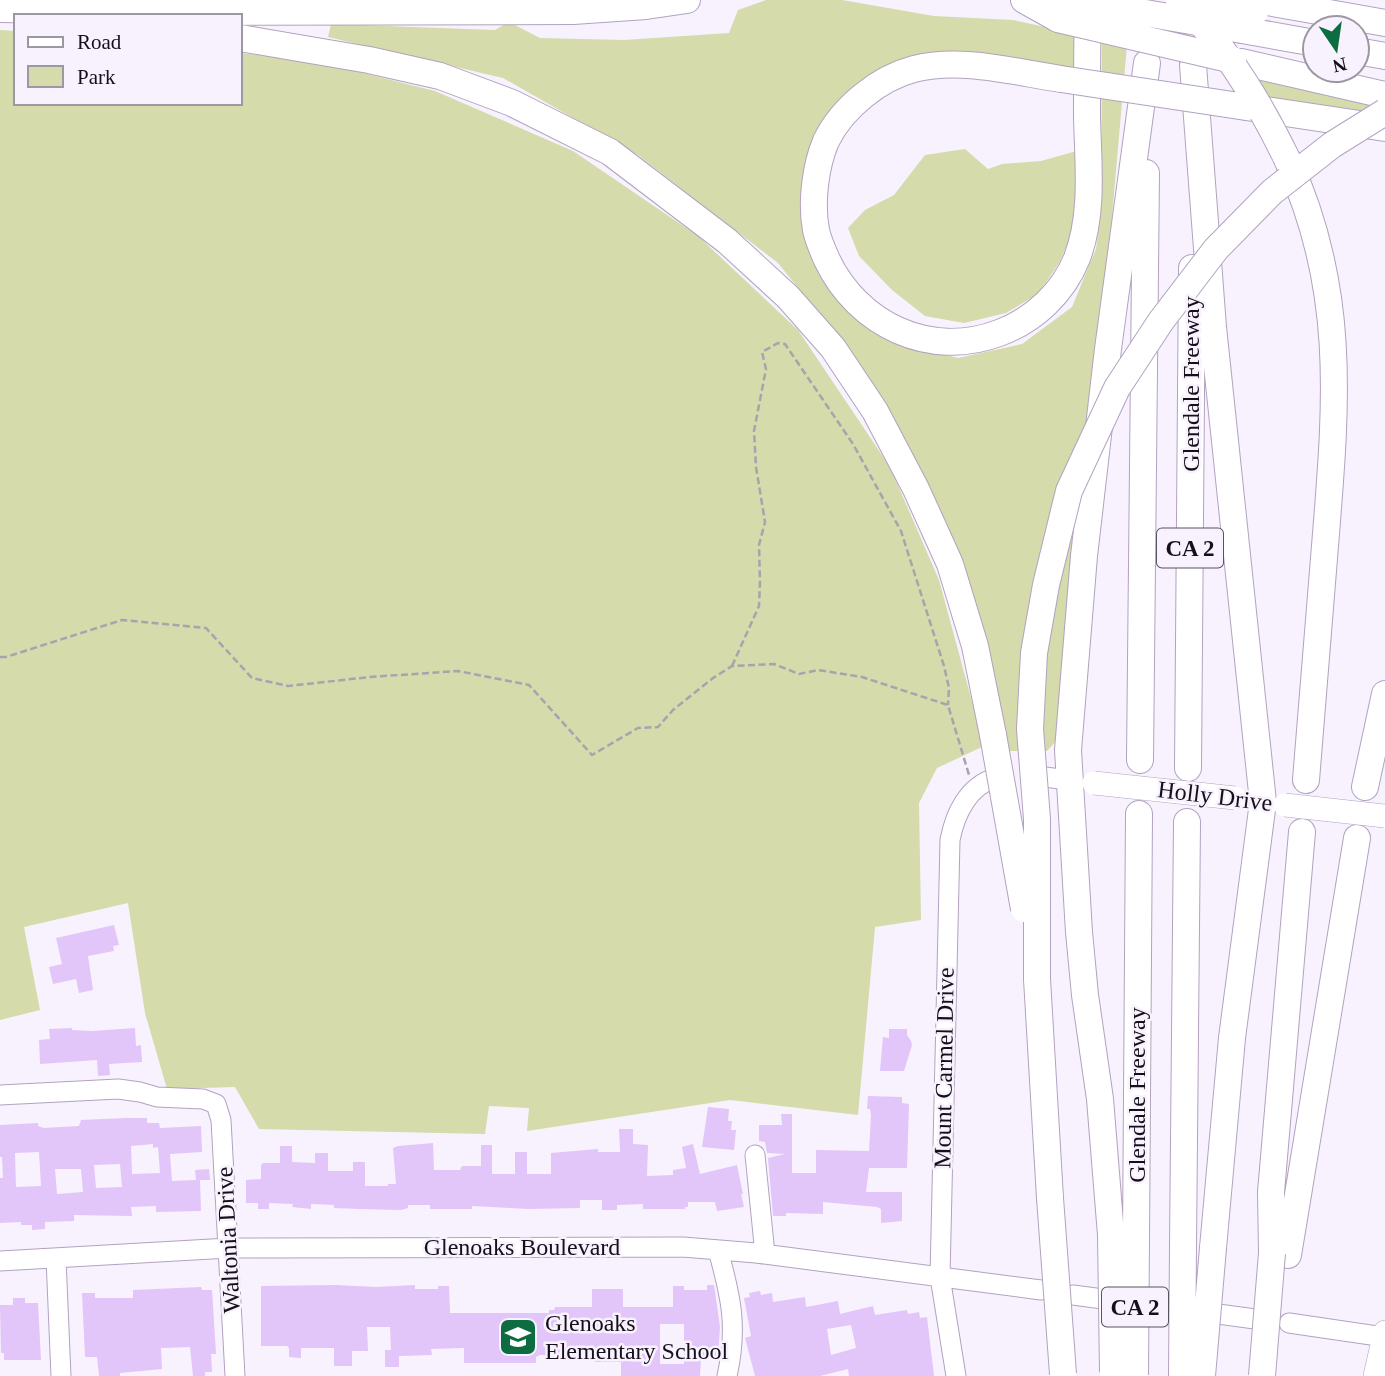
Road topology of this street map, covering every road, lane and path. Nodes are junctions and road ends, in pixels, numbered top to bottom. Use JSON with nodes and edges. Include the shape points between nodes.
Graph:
{"nodes":[{"id":1,"x":687,"y":0,"type":"edge"},
{"id":2,"x":1024,"y":0,"type":"edge"},
{"id":3,"x":1088,"y":0,"type":"edge"},
{"id":4,"x":1147,"y":0,"type":"edge"},
{"id":5,"x":1180,"y":0,"type":"edge"},
{"id":6,"x":1194,"y":0,"type":"edge"},
{"id":7,"x":1359,"y":0,"type":"edge"},
{"id":8,"x":1385,"y":5,"type":"edge"},
{"id":9,"x":1055,"y":6,"type":"edge"},
{"id":10,"x":3,"y":9,"type":"edge"},
{"id":11,"x":28,"y":14,"type":"edge"},
{"id":12,"x":1251,"y":14,"type":"edge"},
{"id":13,"x":1301,"y":22,"type":"edge"},
{"id":14,"x":1385,"y":23,"type":"edge"},
{"id":15,"x":1301,"y":37,"type":"edge"},
{"id":16,"x":242,"y":38,"type":"edge"},
{"id":17,"x":1147,"y":64,"type":"junction"},
{"id":18,"x":1194,"y":65,"type":"junction"},
{"id":19,"x":1385,"y":95,"type":"edge"},
{"id":20,"x":1385,"y":112,"type":"edge"},
{"id":21,"x":1385,"y":128,"type":"edge"},
{"id":22,"x":0,"y":657,"type":"edge"},
{"id":23,"x":732,"y":666,"type":"junction"},
{"id":24,"x":1385,"y":694,"type":"edge"},
{"id":25,"x":948,"y":705,"type":"junction"},
{"id":26,"x":1140,"y":760,"type":"dead end"},
{"id":27,"x":1188,"y":768,"type":"dead end"},
{"id":28,"x":1010,"y":776,"type":"dead end"},
{"id":29,"x":1069,"y":780,"type":"junction"},
{"id":30,"x":1306,"y":780,"type":"dead end"},
{"id":31,"x":1365,"y":787,"type":"dead end"},
{"id":32,"x":975,"y":791,"type":"junction"},
{"id":33,"x":1274,"y":803,"type":"junction"},
{"id":34,"x":1139,"y":814,"type":"dead end"},
{"id":35,"x":1385,"y":816,"type":"edge"},
{"id":36,"x":1187,"y":822,"type":"dead end"},
{"id":37,"x":1302,"y":832,"type":"dead end"},
{"id":38,"x":1357,"y":838,"type":"dead end"},
{"id":39,"x":1037,"y":979,"type":"junction"},
{"id":40,"x":0,"y":1095,"type":"edge"},
{"id":41,"x":755,"y":1155,"type":"dead end"},
{"id":42,"x":1123,"y":1237,"type":"junction"},
{"id":43,"x":229,"y":1248,"type":"junction"},
{"id":44,"x":718,"y":1250,"type":"junction"},
{"id":45,"x":765,"y":1254,"type":"junction"},
{"id":46,"x":1280,"y":1254,"type":"junction"},
{"id":47,"x":57,"y":1258,"type":"junction"},
{"id":48,"x":0,"y":1261,"type":"edge"},
{"id":49,"x":940,"y":1278,"type":"junction"},
{"id":50,"x":1041,"y":1290,"type":"dead end"},
{"id":51,"x":1073,"y":1295,"type":"dead end"},
{"id":52,"x":1103,"y":1298,"type":"tunnel mouth"},
{"id":53,"x":1218,"y":1314,"type":"tunnel mouth"},
{"id":54,"x":1255,"y":1319,"type":"dead end"},
{"id":55,"x":1289,"y":1324,"type":"dead end"},
{"id":56,"x":1384,"y":1335,"type":"edge"},
{"id":57,"x":1063,"y":1375,"type":"edge"},
{"id":58,"x":1124,"y":1375,"type":"edge"},
{"id":59,"x":61,"y":1376,"type":"edge"},
{"id":60,"x":235,"y":1376,"type":"edge"},
{"id":61,"x":727,"y":1376,"type":"edge"},
{"id":62,"x":956,"y":1376,"type":"edge"},
{"id":63,"x":1182,"y":1376,"type":"edge"},
{"id":64,"x":1202,"y":1376,"type":"edge"},
{"id":65,"x":1265,"y":1376,"type":"edge"},
{"id":66,"x":1375,"y":1376,"type":"edge"}],
"edges":[{"from":1,"to":10,"type":"highway","via":[[573,11]]},
{"from":2,"to":9,"type":"highway"},
{"from":3,"to":21,"type":"highway","bridge":true,"via":[[1089,184],[1087,223],[1068,277],[1036,313],[986,338],[933,340],[865,312],[834,275],[816,231],[818,168],[827,141],[856,103],[880,84],[913,69],[968,65],[1061,79],[1246,107]]},
{"from":4,"to":17,"type":"highway","name":"Glendale Freeway","number":"CA 2"},
{"from":5,"to":12,"type":"highway","bridge":true},
{"from":5,"to":30,"type":"highway","bridge":true,"via":[[1237,70],[1287,159],[1308,212],[1326,286],[1335,352],[1332,467]]},
{"from":6,"to":18,"type":"highway","name":"Glendale Freeway","number":"CA 2"},
{"from":7,"to":8,"type":"highway"},
{"from":9,"to":12,"type":"highway","bridge":true},
{"from":9,"to":19,"type":"highway","bridge":true,"via":[[1241,62]]},
{"from":10,"to":11,"type":"highway"},
{"from":12,"to":13,"type":"highway"},
{"from":12,"to":14,"type":"highway"},
{"from":12,"to":15,"type":"highway"},
{"from":16,"to":39,"type":"highway","bridge":true,"via":[[440,76],[512,103],[610,152],[727,241],[789,298],[832,348],[868,400],[950,564],[975,646]]},
{"from":17,"to":26,"type":"highway","name":"Glendale Freeway","number":"CA 2"},
{"from":17,"to":29,"type":"highway","via":[[1084,556]]},
{"from":18,"to":27,"type":"highway","name":"Glendale Freeway","number":"CA 2"},
{"from":18,"to":33,"type":"highway","via":[[1213,327]]},
{"from":20,"to":39,"type":"highway","bridge":true,"via":[[1332,145],[1272,192],[1216,249],[1117,388],[1069,491],[1034,653],[1030,729],[1037,819]]},
{"from":22,"to":23,"type":"path","via":[[122,620],[206,628],[252,678],[288,686],[458,671],[529,685],[592,755],[638,728],[658,727],[673,710]]},
{"from":23,"to":25,"type":"path","via":[[774,664],[799,674],[818,670],[862,677]]},
{"from":23,"to":25,"type":"path","via":[[759,606],[759,545],[765,523],[754,431],[766,369],[762,352],[785,344],[853,444],[901,531],[944,666]]},
{"from":24,"to":31,"type":"highway"},
{"from":25,"to":32,"type":"path"},
{"from":28,"to":32,"type":"street","name":"Mount Carmel Drive","via":[[985,781]]},
{"from":29,"to":33,"type":"main road","name":"Holly Drive","bridge":true},
{"from":29,"to":42,"type":"highway","via":[[1079,932]]},
{"from":32,"to":49,"type":"street","name":"Mount Carmel Drive","via":[[954,819],[950,840]]},
{"from":33,"to":35,"type":"main road","name":"Holly Drive","bridge":true},
{"from":33,"to":64,"type":"highway","bridge":true,"via":[[1232,1038]]},
{"from":34,"to":42,"type":"highway","name":"Glendale Freeway"},
{"from":36,"to":63,"type":"highway","name":"Glendale Freeway","number":"CA 2","bridge":true},
{"from":37,"to":46,"type":"highway","via":[[1271,1192]]},
{"from":38,"to":46,"type":"highway"},
{"from":39,"to":57,"type":"highway","bridge":true},
{"from":40,"to":43,"type":"street","name":"Waltonia Drive","via":[[118,1089],[216,1104],[221,1120]]},
{"from":41,"to":45,"type":"street"},
{"from":42,"to":58,"type":"highway","bridge":true},
{"from":43,"to":44,"type":"street","name":"Glenoaks Boulevard","via":[[608,1246]]},
{"from":43,"to":47,"type":"street","name":"Glenoaks Boulevard"},
{"from":43,"to":60,"type":"street","name":"Waltonia Drive"},
{"from":44,"to":45,"type":"street","name":"Glenoaks Boulevard"},
{"from":44,"to":61,"type":"street","via":[[734,1331]]},
{"from":45,"to":49,"type":"street","name":"Glenoaks Boulevard"},
{"from":46,"to":65,"type":"highway"},
{"from":47,"to":48,"type":"street","name":"Glenoaks Boulevard"},
{"from":47,"to":59,"type":"street"},
{"from":49,"to":50,"type":"street","name":"Glenoaks Boulevard"},
{"from":49,"to":62,"type":"street","name":"Mount Carmel Drive"},
{"from":51,"to":52,"type":"street"},
{"from":53,"to":54,"type":"street"},
{"from":55,"to":56,"type":"street"},
{"from":56,"to":66,"type":"main road"}]}
